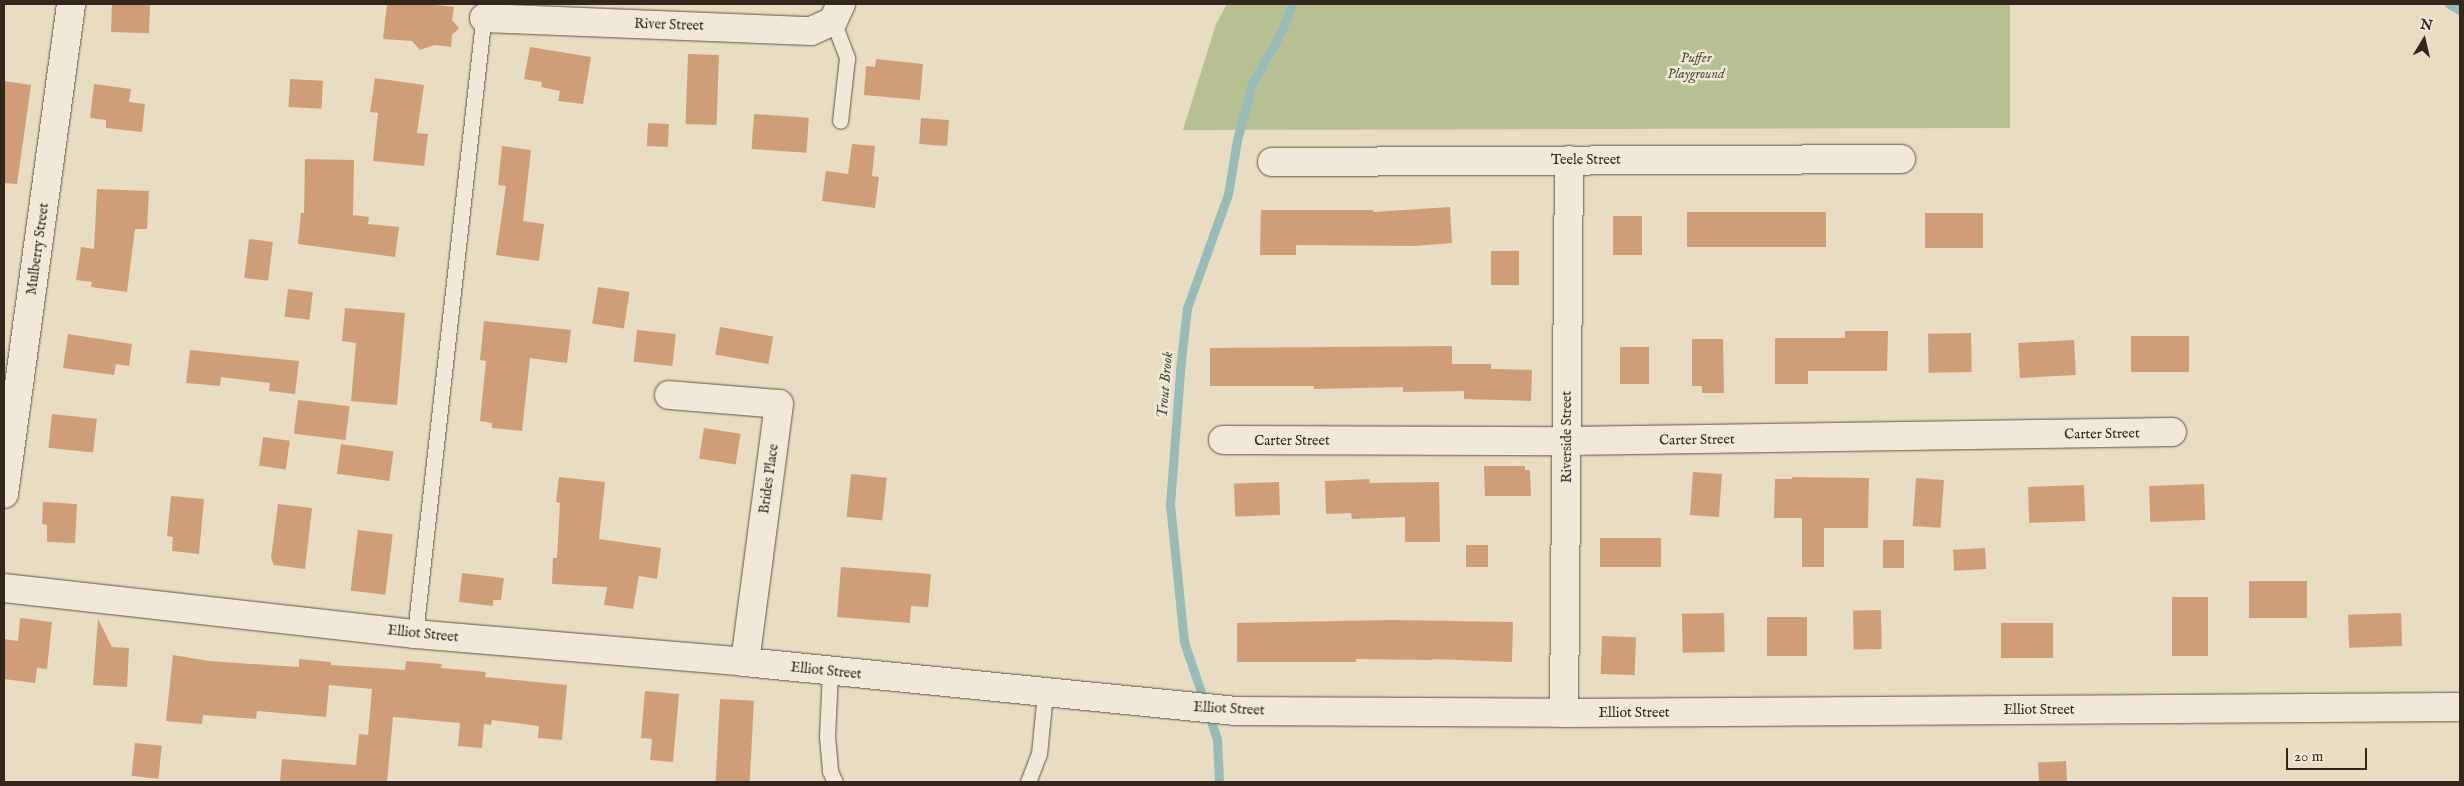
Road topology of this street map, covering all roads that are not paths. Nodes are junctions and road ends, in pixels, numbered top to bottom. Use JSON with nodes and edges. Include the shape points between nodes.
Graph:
{"nodes":[{"id":1,"x":71,"y":4,"type":"edge"},
{"id":2,"x":484,"y":11,"type":"edge"},
{"id":3,"x":837,"y":12,"type":"edge"},
{"id":4,"x":840,"y":122,"type":"dead end"},
{"id":5,"x":1901,"y":159,"type":"dead end"},
{"id":6,"x":1569,"y":160,"type":"junction"},
{"id":7,"x":1272,"y":162,"type":"dead end"},
{"id":8,"x":669,"y":395,"type":"dead end"},
{"id":9,"x":2172,"y":432,"type":"dead end"},
{"id":10,"x":1223,"y":440,"type":"dead end"},
{"id":11,"x":1567,"y":442,"type":"junction"},
{"id":12,"x":4,"y":494,"type":"edge"},
{"id":13,"x":4,"y":588,"type":"edge"},
{"id":14,"x":415,"y":634,"type":"junction"},
{"id":15,"x":745,"y":662,"type":"junction"},
{"id":16,"x":830,"y":671,"type":"junction"},
{"id":17,"x":1045,"y":693,"type":"junction"},
{"id":18,"x":2460,"y":704,"type":"edge"},
{"id":19,"x":1564,"y":713,"type":"junction"},
{"id":20,"x":836,"y":782,"type":"edge"},
{"id":21,"x":1028,"y":782,"type":"edge"}],
"edges":[{"from":1,"to":12,"type":"street","name":"Mulberry Street"},
{"from":2,"to":3,"type":"street","name":"River Street","via":[[811,31]]},
{"from":2,"to":14,"type":"lane"},
{"from":3,"to":4,"type":"lane","via":[[847,58]]},
{"from":5,"to":6,"type":"street","name":"Teele Street"},
{"from":6,"to":7,"type":"street","name":"Teele Street"},
{"from":6,"to":11,"type":"street","name":"Riverside Street"},
{"from":8,"to":15,"type":"street","name":"Brides Place","via":[[779,404]]},
{"from":9,"to":11,"type":"street","name":"Carter Street"},
{"from":10,"to":11,"type":"street","name":"Carter Street"},
{"from":11,"to":19,"type":"street","name":"Riverside Street"},
{"from":13,"to":14,"type":"street","name":"Elliot Street"},
{"from":14,"to":15,"type":"street","name":"Elliot Street"},
{"from":15,"to":16,"type":"street","name":"Elliot Street"},
{"from":16,"to":17,"type":"street","name":"Elliot Street"},
{"from":16,"to":20,"type":"lane","via":[[827,736],[830,771]]},
{"from":17,"to":19,"type":"street","name":"Elliot Street","via":[[1233,711]]},
{"from":17,"to":21,"type":"lane","via":[[1039,754]]},
{"from":18,"to":19,"type":"street","name":"Elliot Street"}]}
